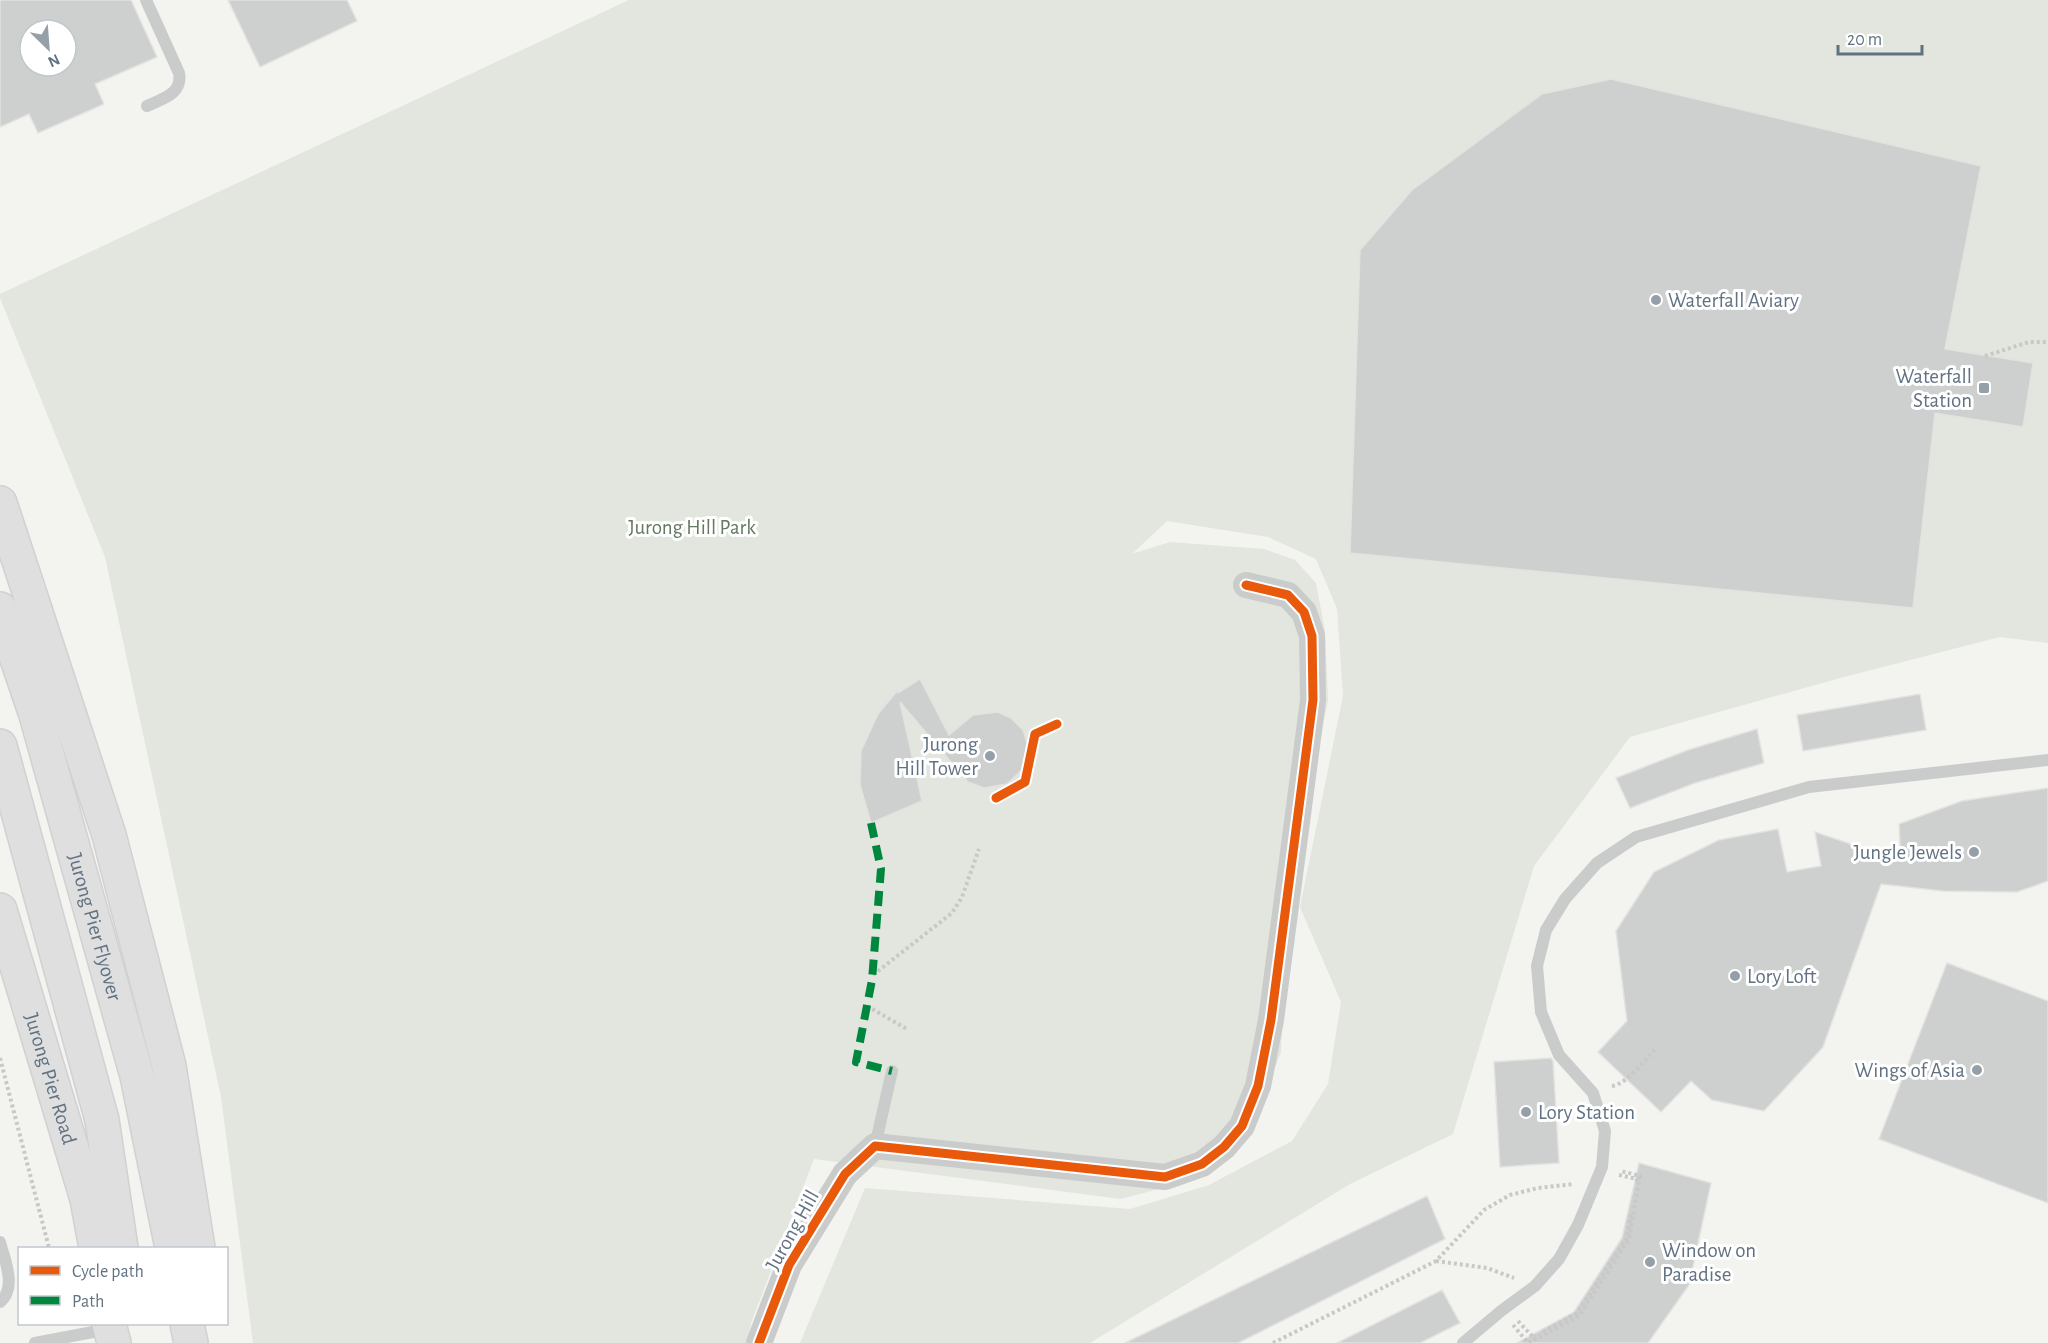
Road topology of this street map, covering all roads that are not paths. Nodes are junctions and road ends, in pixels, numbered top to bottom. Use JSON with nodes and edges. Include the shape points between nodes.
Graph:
{"nodes":[{"id":1,"x":146,"y":0,"type":"edge"},
{"id":2,"x":147,"y":106,"type":"dead end"},
{"id":3,"x":0,"y":503,"type":"edge"},
{"id":4,"x":1246,"y":585,"type":"dead end"},
{"id":5,"x":0,"y":609,"type":"edge"},
{"id":6,"x":0,"y":746,"type":"edge"},
{"id":7,"x":2048,"y":760,"type":"edge"},
{"id":8,"x":0,"y":910,"type":"edge"},
{"id":9,"x":892,"y":1071,"type":"dead end"},
{"id":10,"x":875,"y":1146,"type":"junction"},
{"id":11,"x":0,"y":1242,"type":"edge"},
{"id":12,"x":96,"y":1247,"type":"edge"},
{"id":13,"x":121,"y":1247,"type":"edge"},
{"id":14,"x":172,"y":1247,"type":"edge"},
{"id":15,"x":198,"y":1247,"type":"edge"},
{"id":16,"x":0,"y":1302,"type":"edge"},
{"id":17,"x":187,"y":1325,"type":"edge"},
{"id":18,"x":210,"y":1325,"type":"edge"},
{"id":19,"x":120,"y":1332,"type":"edge"},
{"id":20,"x":35,"y":1343,"type":"edge"},
{"id":21,"x":191,"y":1343,"type":"edge"},
{"id":22,"x":213,"y":1343,"type":"edge"},
{"id":23,"x":759,"y":1343,"type":"edge"},
{"id":24,"x":1463,"y":1343,"type":"edge"}],
"edges":[{"from":1,"to":2,"type":"lane","via":[[181,80],[171,95]]},
{"from":3,"to":15,"type":"main road","via":[[110,835],[169,1066]]},
{"from":4,"to":10,"type":"street","via":[[1288,595],[1304,612],[1312,636],[1313,700],[1271,1020],[1258,1086],[1242,1126],[1202,1164],[1165,1178]]},
{"from":5,"to":14,"type":"main road","name":"Jurong Pier Flyover","via":[[36,715],[137,1076]]},
{"from":6,"to":13,"type":"main road","name":"Jurong Pier Flyover","via":[[102,1120]]},
{"from":7,"to":24,"type":"lane","via":[[1809,787],[1636,837],[1597,863],[1565,898],[1546,930],[1537,966],[1541,1012],[1559,1055],[1592,1090],[1605,1131],[1598,1177],[1559,1259],[1535,1286]]},
{"from":8,"to":12,"type":"main road","name":"Jurong Pier Road","via":[[87,1199]]},
{"from":9,"to":10,"type":"lane"},
{"from":10,"to":23,"type":"street","name":"Jurong Hill","via":[[844,1174],[789,1265]]},
{"from":11,"to":16,"type":"lane","via":[[9,1287],[6,1298]]},
{"from":17,"to":21,"type":"main road"},
{"from":18,"to":22,"type":"main road"},
{"from":19,"to":20,"type":"lane"}]}
